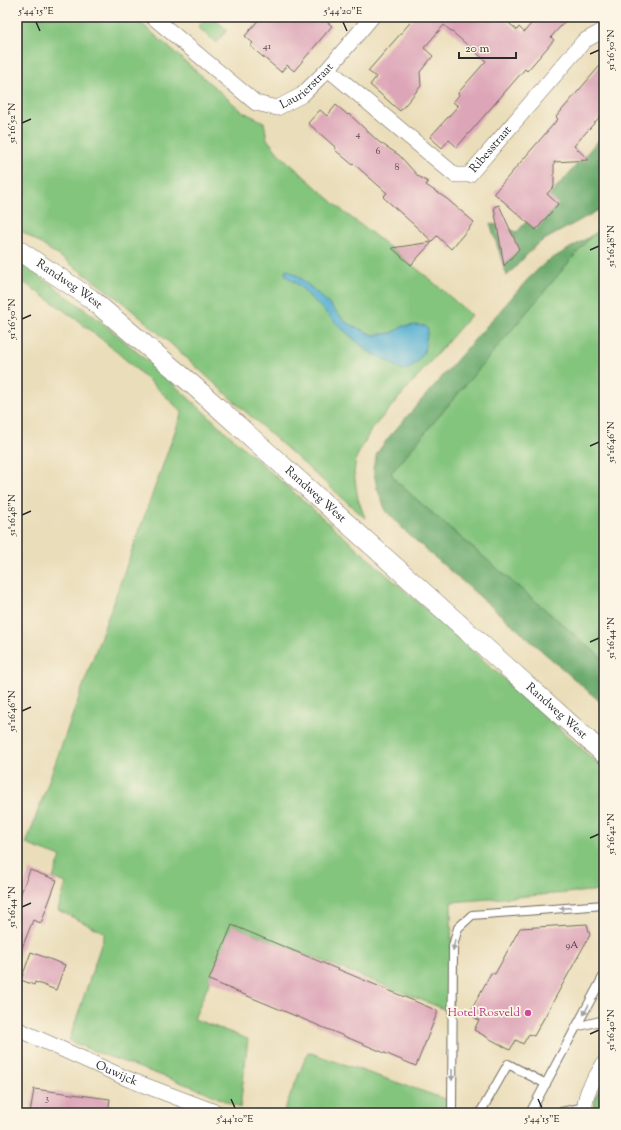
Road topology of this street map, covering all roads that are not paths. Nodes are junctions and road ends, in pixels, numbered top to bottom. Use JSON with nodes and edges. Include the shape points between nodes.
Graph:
{"nodes":[{"id":1,"x":153,"y":17,"type":"edge"},
{"id":2,"x":372,"y":17,"type":"edge"},
{"id":3,"x":604,"y":30,"type":"edge"},
{"id":4,"x":328,"y":69,"type":"junction"},
{"id":5,"x":17,"y":249,"type":"edge"},
{"id":6,"x":604,"y":754,"type":"edge"},
{"id":7,"x":604,"y":905,"type":"edge"},
{"id":8,"x":604,"y":975,"type":"edge"},
{"id":9,"x":604,"y":1020,"type":"edge"},
{"id":10,"x":576,"y":1028,"type":"junction"},
{"id":11,"x":17,"y":1029,"type":"edge"},
{"id":12,"x":604,"y":1063,"type":"edge"},
{"id":13,"x":546,"y":1084,"type":"junction"},
{"id":14,"x":585,"y":1110,"type":"edge"},
{"id":15,"x":218,"y":1113,"type":"edge"},
{"id":16,"x":452,"y":1113,"type":"edge"},
{"id":17,"x":480,"y":1113,"type":"edge"},
{"id":18,"x":530,"y":1113,"type":"edge"},
{"id":19,"x":557,"y":1113,"type":"edge"}],
"edges":[{"from":1,"to":4,"type":"street","name":"Laurierstraat","via":[[256,103],[276,108],[302,95]]},
{"from":2,"to":4,"type":"street","name":"Laurierstraat"},
{"from":3,"to":4,"type":"street","name":"Ribesstraat","via":[[584,41],[469,175],[455,175]]},
{"from":5,"to":6,"type":"street","name":"Randweg West","via":[[90,298],[194,386]]},
{"from":7,"to":16,"type":"lane","one_way":true,"via":[[472,915],[458,928],[453,946]]},
{"from":8,"to":10,"type":"lane","one_way":true},
{"from":9,"to":10,"type":"lane"},
{"from":10,"to":13,"type":"lane"},
{"from":11,"to":15,"type":"street","name":"Ouwijck","via":[[128,1079]]},
{"from":12,"to":14,"type":"street","via":[[586,1095]]},
{"from":13,"to":17,"type":"lane","via":[[508,1064]]},
{"from":13,"to":18,"type":"lane"},
{"from":14,"to":19,"type":"lane"}]}
